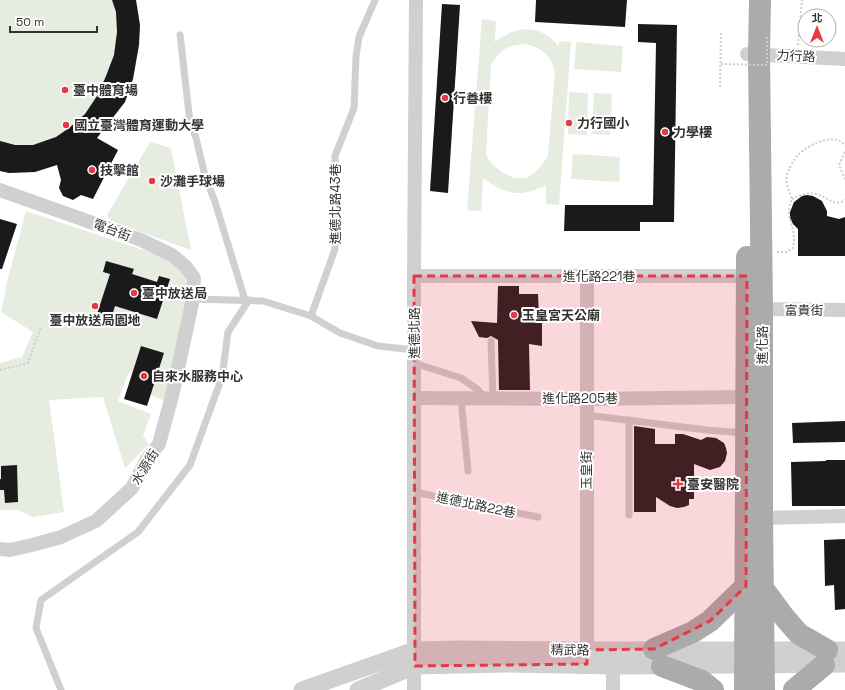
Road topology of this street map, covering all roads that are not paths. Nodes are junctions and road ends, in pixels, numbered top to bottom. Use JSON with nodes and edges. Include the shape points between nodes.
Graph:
{"nodes":[{"id":1,"x":375,"y":0,"type":"edge"},
{"id":2,"x":416,"y":0,"type":"edge"},
{"id":3,"x":748,"y":0,"type":"edge"},
{"id":4,"x":760,"y":0,"type":"edge"},
{"id":5,"x":180,"y":35,"type":"dead end"},
{"id":6,"x":758,"y":48,"type":"junction"},
{"id":7,"x":845,"y":59,"type":"edge"},
{"id":8,"x":0,"y":190,"type":"edge"},
{"id":9,"x":414,"y":276,"type":"junction"},
{"id":10,"x":586,"y":276,"type":"junction"},
{"id":11,"x":747,"y":276,"type":"junction"},
{"id":12,"x":193,"y":299,"type":"junction"},
{"id":13,"x":247,"y":300,"type":"junction"},
{"id":14,"x":762,"y":309,"type":"junction"},
{"id":15,"x":845,"y":310,"type":"edge"},
{"id":16,"x":311,"y":316,"type":"junction"},
{"id":17,"x":492,"y":341,"type":"dead end"},
{"id":18,"x":414,"y":357,"type":"junction"},
{"id":19,"x":746,"y":397,"type":"junction"},
{"id":20,"x":414,"y":398,"type":"junction"},
{"id":21,"x":461,"y":398,"type":"junction"},
{"id":22,"x":489,"y":398,"type":"junction"},
{"id":23,"x":586,"y":399,"type":"junction"},
{"id":24,"x":586,"y":415,"type":"junction"},
{"id":25,"x":629,"y":420,"type":"junction"},
{"id":26,"x":746,"y":433,"type":"junction"},
{"id":27,"x":468,"y":471,"type":"dead end"},
{"id":28,"x":414,"y":492,"type":"junction"},
{"id":29,"x":629,"y":515,"type":"dead end"},
{"id":30,"x":845,"y":516,"type":"edge"},
{"id":31,"x":538,"y":518,"type":"dead end"},
{"id":32,"x":762,"y":518,"type":"junction"},
{"id":33,"x":0,"y":549,"type":"edge"},
{"id":34,"x":754,"y":587,"type":"junction"},
{"id":35,"x":586,"y":657,"type":"junction"},
{"id":36,"x":755,"y":657,"type":"junction"},
{"id":37,"x":835,"y":657,"type":"edge"},
{"id":38,"x":415,"y":658,"type":"junction"},
{"id":39,"x":613,"y":658,"type":"junction"},
{"id":40,"x":658,"y":658,"type":"junction"},
{"id":41,"x":61,"y":690,"type":"edge"},
{"id":42,"x":302,"y":690,"type":"edge"},
{"id":43,"x":358,"y":690,"type":"edge"},
{"id":44,"x":414,"y":690,"type":"edge"},
{"id":45,"x":613,"y":690,"type":"edge"},
{"id":46,"x":713,"y":690,"type":"edge"},
{"id":47,"x":745,"y":690,"type":"edge"},
{"id":48,"x":764,"y":690,"type":"edge"},
{"id":49,"x":794,"y":690,"type":"edge"}],
"edges":[{"from":1,"to":16,"type":"lane","name":"進德北路43巷","via":[[359,37],[354,108],[335,156],[335,249]]},
{"from":2,"to":9,"type":"street","name":"進德北路"},
{"from":3,"to":6,"type":"main road","name":"進化路"},
{"from":4,"to":6,"type":"main road","name":"進化路"},
{"from":5,"to":13,"type":"lane","via":[[190,122],[205,176]]},
{"from":6,"to":7,"type":"street","name":"力行路","via":[[797,56]]},
{"from":6,"to":11,"type":"main road","name":"進化路"},
{"from":6,"to":14,"type":"main road","name":"進化路"},
{"from":8,"to":12,"type":"street","name":"電台街","via":[[141,240],[172,255],[194,278]]},
{"from":9,"to":10,"type":"street","name":"進化路221巷"},
{"from":9,"to":18,"type":"street","name":"進德北路"},
{"from":10,"to":11,"type":"street","name":"進化路221巷"},
{"from":10,"to":23,"type":"street","name":"玉皇街"},
{"from":11,"to":14,"type":"street"},
{"from":11,"to":19,"type":"main road","name":"進化路"},
{"from":12,"to":13,"type":"lane"},
{"from":12,"to":33,"type":"street","name":"水源街","via":[[159,444],[147,459],[132,488],[96,520],[61,537],[32,546]]},
{"from":13,"to":16,"type":"lane","via":[[263,301]]},
{"from":13,"to":41,"type":"lane","via":[[228,332],[222,377],[190,466],[138,532],[41,600],[36,628]]},
{"from":14,"to":15,"type":"street","name":"富貴街"},
{"from":14,"to":32,"type":"main road","name":"進化路"},
{"from":16,"to":18,"type":"lane","via":[[340,333]]},
{"from":17,"to":22,"type":"lane"},
{"from":18,"to":20,"type":"street","name":"進德北路"},
{"from":18,"to":22,"type":"lane","via":[[461,378]]},
{"from":19,"to":23,"type":"street","name":"進化路205巷"},
{"from":19,"to":26,"type":"main road","name":"進化路"},
{"from":20,"to":21,"type":"street","name":"進化路205巷"},
{"from":20,"to":28,"type":"street","name":"進德北路"},
{"from":21,"to":22,"type":"street","name":"進化路205巷"},
{"from":21,"to":27,"type":"lane"},
{"from":22,"to":23,"type":"street","name":"進化路205巷"},
{"from":23,"to":24,"type":"street","name":"玉皇街"},
{"from":24,"to":25,"type":"lane","name":"進化路205巷"},
{"from":24,"to":35,"type":"street","name":"玉皇街"},
{"from":25,"to":26,"type":"lane","name":"進化路205巷"},
{"from":25,"to":29,"type":"lane","name":"進化路205巷"},
{"from":26,"to":34,"type":"main road","name":"進化路"},
{"from":28,"to":31,"type":"lane","name":"進德北路22巷"},
{"from":28,"to":38,"type":"street","name":"進德北路"},
{"from":30,"to":32,"type":"street"},
{"from":32,"to":34,"type":"main road","name":"進化路"},
{"from":34,"to":36,"type":"main road","name":"進化路"},
{"from":34,"to":37,"type":"main road","via":[[799,634]]},
{"from":34,"to":40,"type":"main road"},
{"from":35,"to":38,"type":"street","name":"精武路","via":[[460,648]]},
{"from":35,"to":39,"type":"street","name":"精武路"},
{"from":36,"to":37,"type":"street","name":"精武路"},
{"from":36,"to":40,"type":"street","name":"精武路"},
{"from":36,"to":47,"type":"main road","name":"進化路"},
{"from":36,"to":48,"type":"main road","name":"進化路"},
{"from":37,"to":49,"type":"main road"},
{"from":38,"to":42,"type":"street","name":"精武路"},
{"from":38,"to":43,"type":"street","name":"精武路"},
{"from":38,"to":44,"type":"street","name":"進德北路"},
{"from":39,"to":40,"type":"street","name":"精武路"},
{"from":39,"to":45,"type":"street"},
{"from":40,"to":46,"type":"main road","via":[[702,681]]}]}
